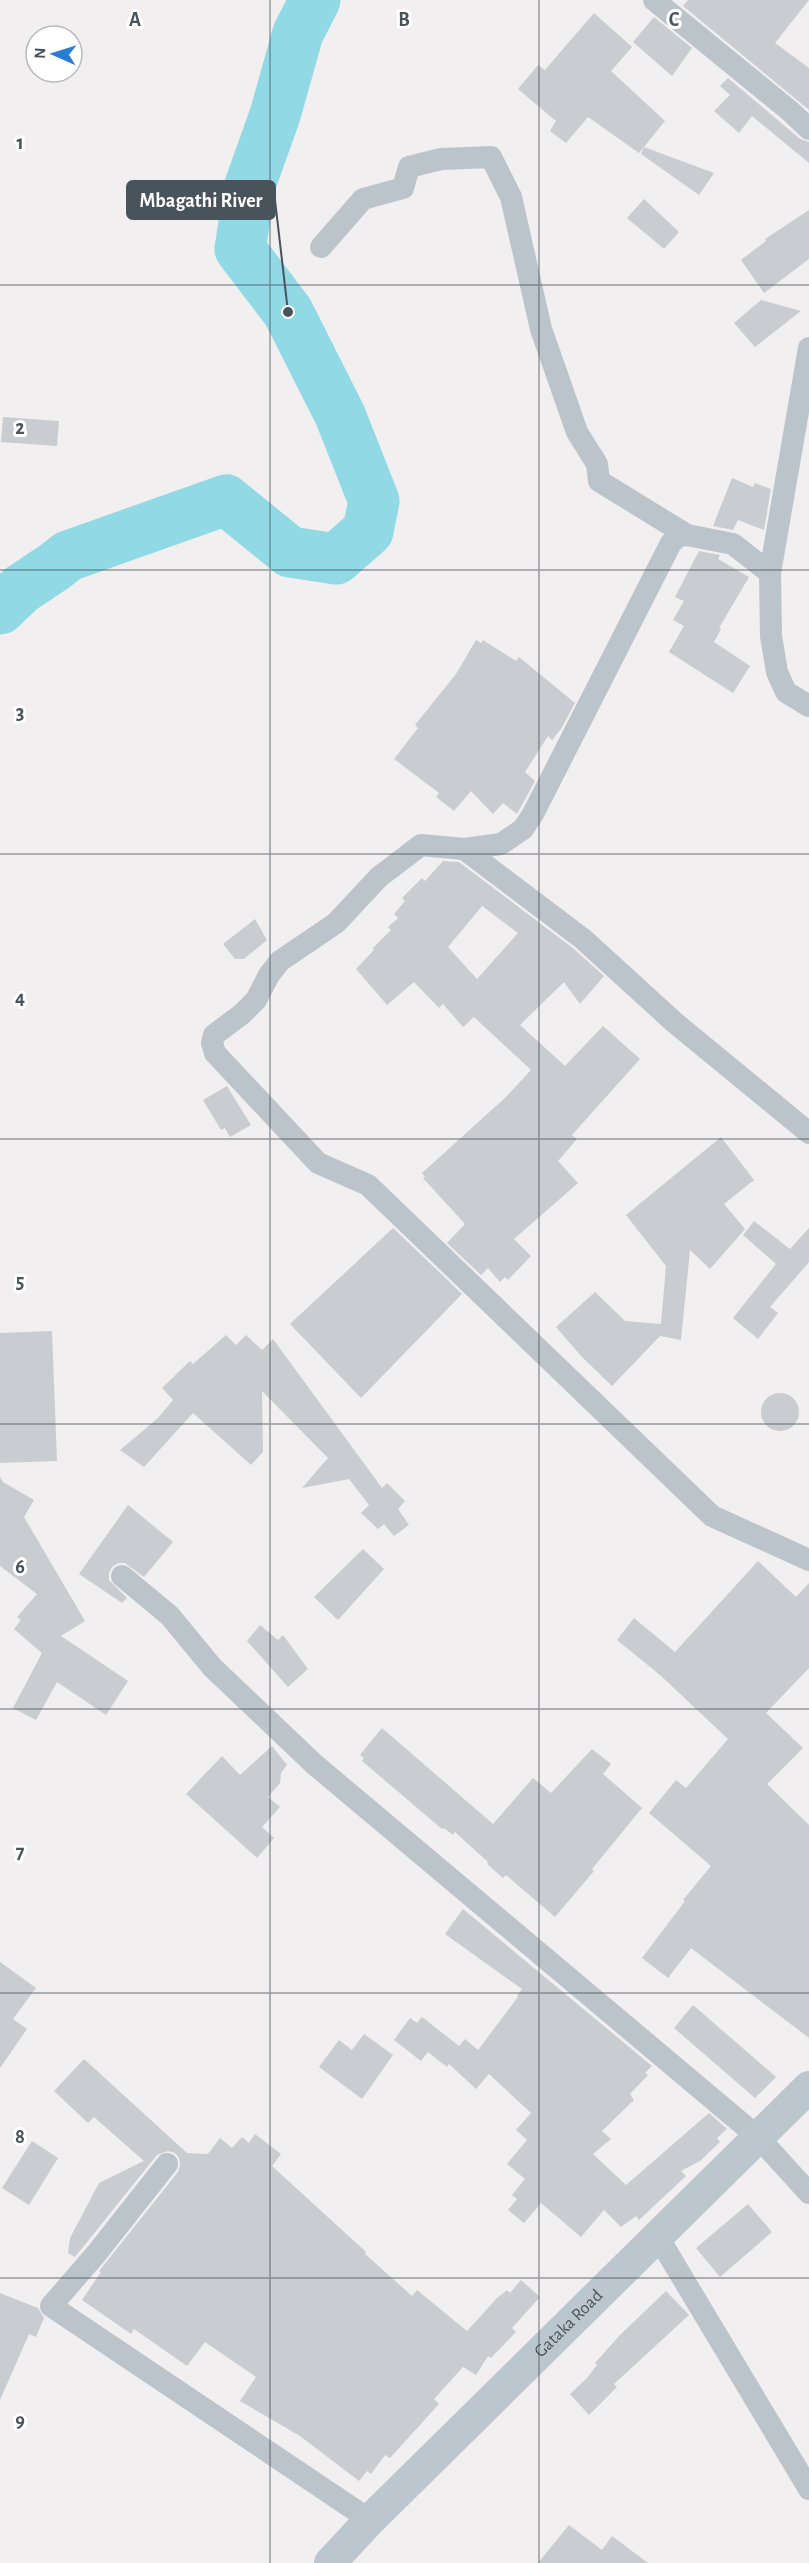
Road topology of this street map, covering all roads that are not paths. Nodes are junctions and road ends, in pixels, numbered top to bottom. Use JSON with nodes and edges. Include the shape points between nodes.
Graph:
{"nodes":[{"id":1,"x":654,"y":0,"type":"edge"},
{"id":2,"x":809,"y":129,"type":"edge"},
{"id":3,"x":321,"y":247,"type":"dead end"},
{"id":4,"x":809,"y":348,"type":"edge"},
{"id":5,"x":687,"y":535,"type":"junction"},
{"id":6,"x":770,"y":573,"type":"junction"},
{"id":7,"x":809,"y":706,"type":"edge"},
{"id":8,"x":464,"y":849,"type":"junction"},
{"id":9,"x":809,"y":1133,"type":"edge"},
{"id":10,"x":809,"y":1560,"type":"edge"},
{"id":11,"x":122,"y":1576,"type":"dead end"},
{"id":12,"x":809,"y":2087,"type":"edge"},
{"id":13,"x":758,"y":2137,"type":"junction"},
{"id":14,"x":167,"y":2164,"type":"dead end"},
{"id":15,"x":809,"y":2193,"type":"edge"},
{"id":16,"x":658,"y":2238,"type":"junction"},
{"id":17,"x":809,"y":2489,"type":"edge"},
{"id":18,"x":370,"y":2520,"type":"junction"},
{"id":19,"x":330,"y":2563,"type":"edge"}],
"edges":[{"from":1,"to":2,"type":"street"},
{"from":3,"to":5,"type":"street","via":[[363,199],[403,188],[409,167],[441,159],[491,157],[511,197],[542,329],[577,432],[597,464],[599,481]]},
{"from":4,"to":6,"type":"street"},
{"from":5,"to":6,"type":"street","via":[[733,544]]},
{"from":5,"to":8,"type":"street","via":[[671,543],[585,716],[523,829],[501,844]]},
{"from":6,"to":7,"type":"street","via":[[771,636],[777,672],[786,692]]},
{"from":8,"to":9,"type":"street","via":[[583,939],[674,1022]]},
{"from":8,"to":10,"type":"street","via":[[421,845],[380,877],[336,923],[280,962],[256,1000],[214,1035],[215,1053],[318,1162],[368,1185],[712,1516]]},
{"from":11,"to":13,"type":"street","via":[[170,1616],[212,1667],[314,1764]]},
{"from":12,"to":13,"type":"street","name":"Gataka Road"},
{"from":13,"to":15,"type":"street"},
{"from":13,"to":16,"type":"street","name":"Gataka Road"},
{"from":14,"to":18,"type":"street","via":[[51,2306]]},
{"from":16,"to":17,"type":"street"},
{"from":16,"to":18,"type":"street","name":"Gataka Road"},
{"from":18,"to":19,"type":"street","name":"Gataka Road"}]}
